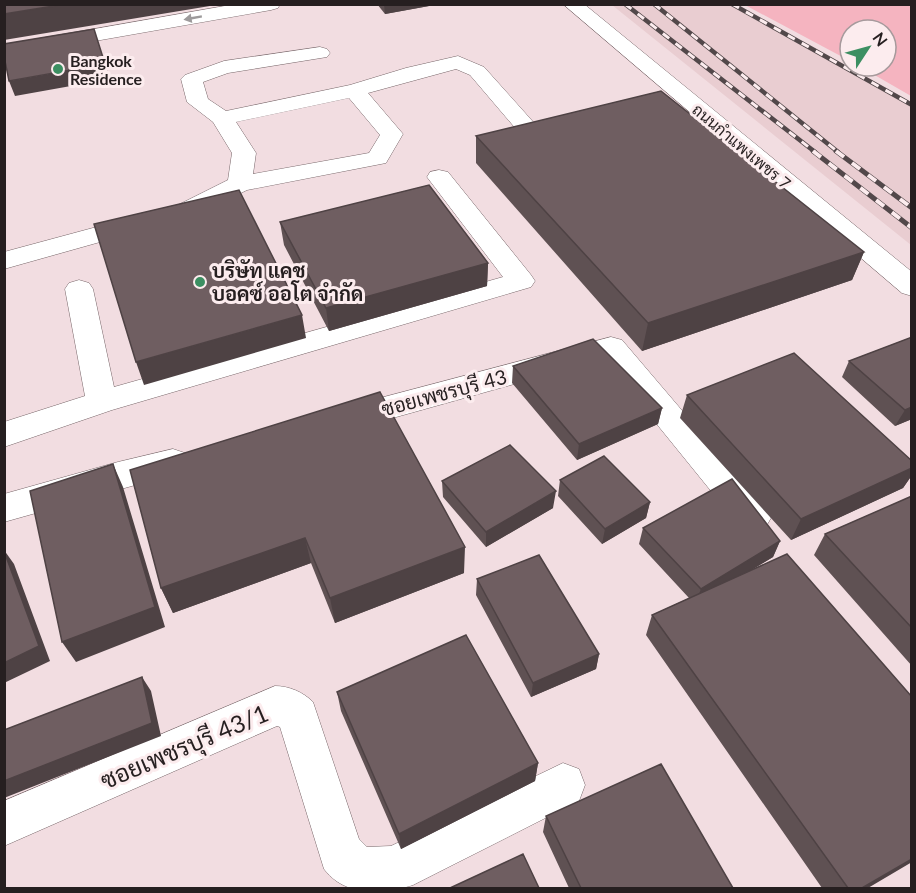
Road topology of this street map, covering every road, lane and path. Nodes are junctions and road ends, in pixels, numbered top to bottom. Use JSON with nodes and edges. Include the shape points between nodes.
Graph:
{"nodes":[{"id":1,"x":271,"y":4,"type":"edge"},
{"id":2,"x":572,"y":4,"type":"edge"},
{"id":3,"x":4,"y":51,"type":"edge"},
{"id":4,"x":320,"y":53,"type":"dead end"},
{"id":5,"x":354,"y":90,"type":"junction"},
{"id":6,"x":222,"y":118,"type":"junction"},
{"id":7,"x":524,"y":124,"type":"edge"},
{"id":8,"x":439,"y":177,"type":"dead end"},
{"id":9,"x":240,"y":184,"type":"junction"},
{"id":10,"x":4,"y":261,"type":"edge"},
{"id":11,"x":912,"y":287,"type":"edge"},
{"id":12,"x":79,"y":289,"type":"dead end"},
{"id":13,"x":102,"y":402,"type":"junction"},
{"id":14,"x":323,"y":425,"type":"edge"},
{"id":15,"x":4,"y":435,"type":"edge"},
{"id":16,"x":198,"y":456,"type":"edge"},
{"id":17,"x":4,"y":508,"type":"edge"},
{"id":18,"x":768,"y":536,"type":"edge"},
{"id":19,"x":563,"y":785,"type":"dead end"},
{"id":20,"x":4,"y":824,"type":"edge"}],
"edges":[{"from":1,"to":3,"type":"street","one_way":true},
{"from":2,"to":11,"type":"street","name":"ถนนกำแพงเพชร 7"},
{"from":4,"to":6,"type":"street","via":[[224,67],[192,79],[198,102]]},
{"from":5,"to":6,"type":"street"},
{"from":5,"to":7,"type":"street","via":[[458,62],[477,71]]},
{"from":5,"to":9,"type":"street","via":[[392,134],[378,158]]},
{"from":6,"to":9,"type":"street","via":[[244,153]]},
{"from":8,"to":13,"type":"street","via":[[521,281]]},
{"from":9,"to":10,"type":"street","via":[[187,210]]},
{"from":12,"to":13,"type":"street"},
{"from":13,"to":15,"type":"street"},
{"from":14,"to":18,"type":"street","name":"ซอยเพชรบุรี 43","via":[[611,347]]},
{"from":16,"to":17,"type":"street"},
{"from":19,"to":20,"type":"street","name":"ซอยเพชรบุรี 43/1","via":[[396,868],[384,872],[355,868],[340,854],[298,716],[284,705],[275,705]]}]}
